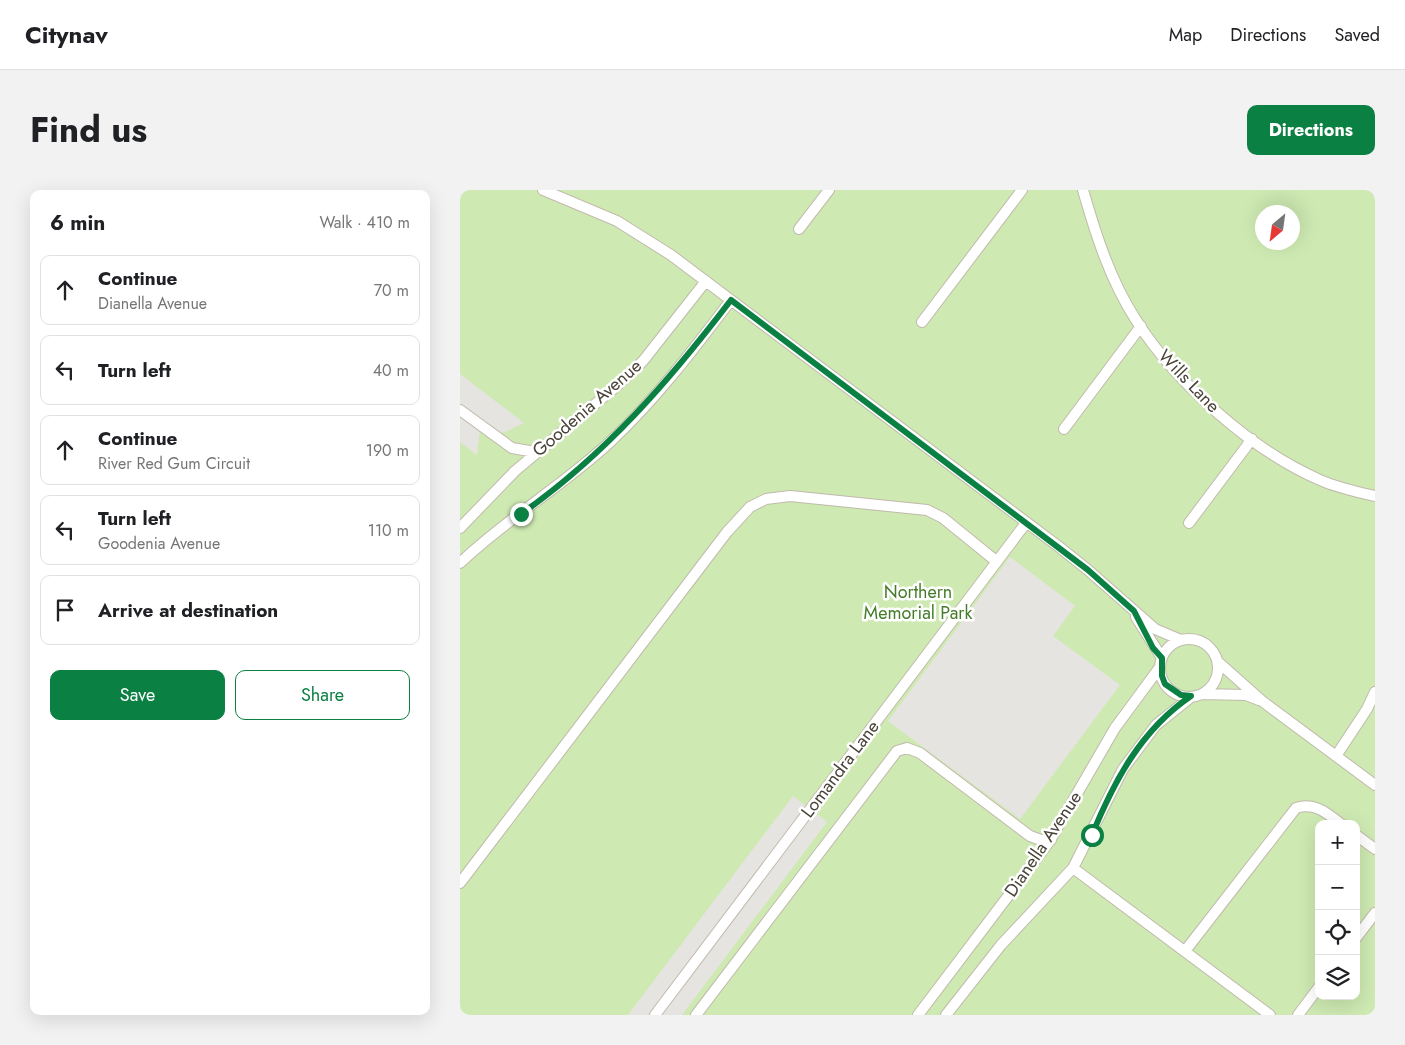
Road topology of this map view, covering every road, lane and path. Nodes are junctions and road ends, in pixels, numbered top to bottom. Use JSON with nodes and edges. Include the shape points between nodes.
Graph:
{"nodes":[{"id":1,"x":543,"y":190,"type":"edge"},
{"id":2,"x":828,"y":190,"type":"edge"},
{"id":3,"x":1022,"y":190,"type":"edge"},
{"id":4,"x":1083,"y":190,"type":"edge"},
{"id":5,"x":799,"y":229,"type":"dead end"},
{"id":6,"x":706,"y":281,"type":"junction"},
{"id":7,"x":731,"y":300,"type":"junction"},
{"id":8,"x":922,"y":322,"type":"dead end"},
{"id":9,"x":1140,"y":326,"type":"junction"},
{"id":10,"x":460,"y":410,"type":"edge"},
{"id":11,"x":1064,"y":429,"type":"dead end"},
{"id":12,"x":1252,"y":439,"type":"junction"},
{"id":13,"x":535,"y":452,"type":"junction"},
{"id":14,"x":1375,"y":496,"type":"edge"},
{"id":15,"x":1026,"y":523,"type":"junction"},
{"id":16,"x":1189,"y":524,"type":"dead end"},
{"id":17,"x":460,"y":528,"type":"edge"},
{"id":18,"x":996,"y":561,"type":"junction"},
{"id":19,"x":460,"y":562,"type":"edge"},
{"id":20,"x":1134,"y":611,"type":"junction"},
{"id":21,"x":1181,"y":640,"type":"junction"},
{"id":22,"x":1217,"y":661,"type":"junction"},
{"id":23,"x":1161,"y":663,"type":"junction"},
{"id":24,"x":1375,"y":692,"type":"edge"},
{"id":25,"x":1196,"y":695,"type":"junction"},
{"id":26,"x":1262,"y":701,"type":"junction"},
{"id":27,"x":1336,"y":756,"type":"junction"},
{"id":28,"x":1375,"y":785,"type":"edge"},
{"id":29,"x":1335,"y":820,"type":"edge"},
{"id":30,"x":1360,"y":838,"type":"edge"},
{"id":31,"x":1051,"y":840,"type":"junction"},
{"id":32,"x":1375,"y":849,"type":"edge"},
{"id":33,"x":1073,"y":868,"type":"junction"},
{"id":34,"x":460,"y":883,"type":"edge"},
{"id":35,"x":1375,"y":913,"type":"edge"},
{"id":36,"x":1360,"y":933,"type":"edge"},
{"id":37,"x":1185,"y":951,"type":"junction"},
{"id":38,"x":1315,"y":992,"type":"edge"},
{"id":39,"x":655,"y":1015,"type":"edge"},
{"id":40,"x":696,"y":1015,"type":"edge"},
{"id":41,"x":918,"y":1015,"type":"edge"},
{"id":42,"x":946,"y":1015,"type":"edge"},
{"id":43,"x":1270,"y":1015,"type":"edge"},
{"id":44,"x":1298,"y":1015,"type":"edge"}],
"edges":[{"from":1,"to":6,"type":"lane","via":[[617,221]]},
{"from":2,"to":5,"type":"lane"},
{"from":3,"to":8,"type":"lane"},
{"from":4,"to":9,"type":"lane","name":"Wills Lane","via":[[1105,261]]},
{"from":6,"to":7,"type":"lane"},
{"from":6,"to":13,"type":"lane","name":"Goodenia Avenue","via":[[643,361]]},
{"from":7,"to":15,"type":"lane"},
{"from":7,"to":19,"type":"lane","name":"Goodenia Avenue","via":[[686,359],[611,441]]},
{"from":9,"to":11,"type":"lane"},
{"from":9,"to":12,"type":"lane","name":"Wills Lane","via":[[1170,366],[1204,401]]},
{"from":10,"to":13,"type":"lane","via":[[512,448]]},
{"from":12,"to":14,"type":"lane","name":"Wills Lane","via":[[1320,480]]},
{"from":12,"to":16,"type":"lane"},
{"from":13,"to":17,"type":"lane","name":"Goodenia Avenue"},
{"from":15,"to":18,"type":"lane","name":"Lomandra Lane"},
{"from":15,"to":20,"type":"lane","via":[[1088,570]]},
{"from":18,"to":34,"type":"lane","via":[[943,518],[927,510],[790,496],[766,498],[750,507],[727,532]]},
{"from":18,"to":39,"type":"lane","name":"Lomandra Lane"},
{"from":20,"to":21,"type":"lane","via":[[1155,629]]},
{"from":20,"to":23,"type":"lane"},
{"from":21,"to":22,"type":"lane","via":[[1198,640],[1213,652]]},
{"from":21,"to":23,"type":"lane","via":[[1166,650]]},
{"from":22,"to":25,"type":"lane","via":[[1215,681],[1209,689]]},
{"from":22,"to":26,"type":"lane"},
{"from":23,"to":25,"type":"lane","via":[[1162,676],[1172,691]]},
{"from":23,"to":31,"type":"lane","name":"Dianella Avenue","via":[[1115,728]]},
{"from":24,"to":27,"type":"lane"},
{"from":25,"to":26,"type":"lane","via":[[1246,695]]},
{"from":25,"to":33,"type":"lane","name":"Dianella Avenue","via":[[1156,725],[1123,769]]},
{"from":26,"to":27,"type":"lane"},
{"from":27,"to":28,"type":"lane"},
{"from":29,"to":37,"type":"lane","via":[[1315,806],[1306,804],[1296,808]]},
{"from":30,"to":32,"type":"lane"},
{"from":31,"to":40,"type":"lane","via":[[1030,836],[920,753],[908,748],[897,751]]},
{"from":31,"to":41,"type":"lane","name":"Dianella Avenue"},
{"from":33,"to":37,"type":"lane"},
{"from":33,"to":42,"type":"lane","name":"Dianella Avenue","via":[[1001,945]]},
{"from":35,"to":36,"type":"lane"},
{"from":37,"to":43,"type":"lane"},
{"from":38,"to":44,"type":"lane"}]}
